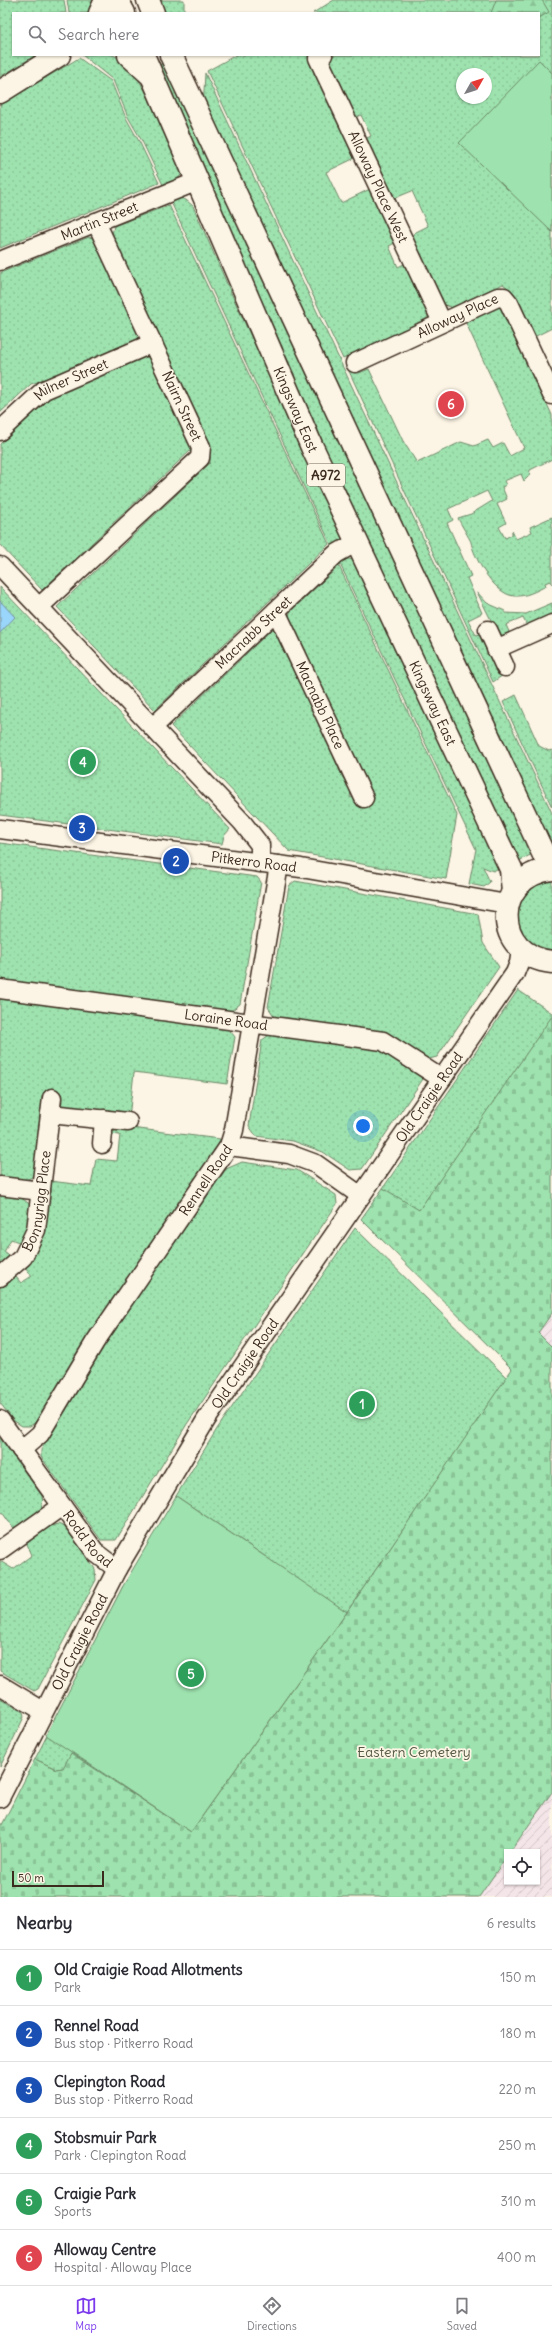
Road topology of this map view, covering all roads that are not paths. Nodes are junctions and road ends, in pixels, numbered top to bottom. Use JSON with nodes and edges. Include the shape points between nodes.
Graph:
{"nodes":[{"id":1,"x":106,"y":0,"type":"edge"},
{"id":2,"x":117,"y":0,"type":"edge"},
{"id":3,"x":131,"y":0,"type":"edge"},
{"id":4,"x":148,"y":0,"type":"edge"},
{"id":5,"x":100,"y":12,"type":"edge"},
{"id":6,"x":123,"y":12,"type":"edge"},
{"id":7,"x":129,"y":12,"type":"edge"},
{"id":8,"x":153,"y":12,"type":"edge"},
{"id":9,"x":57,"y":56,"type":"edge"},
{"id":10,"x":130,"y":56,"type":"edge"},
{"id":11,"x":143,"y":56,"type":"edge"},
{"id":12,"x":171,"y":56,"type":"edge"},
{"id":13,"x":321,"y":56,"type":"edge"},
{"id":14,"x":151,"y":75,"type":"junction"},
{"id":15,"x":0,"y":92,"type":"edge"},
{"id":16,"x":198,"y":181,"type":"junction"},
{"id":17,"x":96,"y":222,"type":"junction"},
{"id":18,"x":0,"y":261,"type":"edge"},
{"id":19,"x":442,"y":322,"type":"junction"},
{"id":20,"x":153,"y":343,"type":"junction"},
{"id":21,"x":355,"y":362,"type":"dead end"},
{"id":22,"x":552,"y":395,"type":"edge"},
{"id":23,"x":0,"y":431,"type":"edge"},
{"id":24,"x":357,"y":542,"type":"junction"},
{"id":25,"x":0,"y":566,"type":"edge"},
{"id":26,"x":39,"y":607,"type":"junction"},
{"id":27,"x":276,"y":611,"type":"junction"},
{"id":28,"x":552,"y":624,"type":"edge"},
{"id":29,"x":488,"y":630,"type":"dead end"},
{"id":30,"x":496,"y":648,"type":"junction"},
{"id":31,"x":505,"y":667,"type":"dead end"},
{"id":32,"x":153,"y":727,"type":"junction"},
{"id":33,"x":364,"y":798,"type":"dead end"},
{"id":34,"x":0,"y":829,"type":"edge"},
{"id":35,"x":260,"y":863,"type":"junction"},
{"id":36,"x":279,"y":865,"type":"junction"},
{"id":37,"x":552,"y":868,"type":"edge"},
{"id":38,"x":510,"y":898,"type":"junction"},
{"id":39,"x":521,"y":950,"type":"junction"},
{"id":40,"x":552,"y":962,"type":"edge"},
{"id":41,"x":0,"y":989,"type":"edge"},
{"id":42,"x":251,"y":1022,"type":"junction"},
{"id":43,"x":442,"y":1079,"type":"junction"},
{"id":44,"x":104,"y":1120,"type":"junction"},
{"id":45,"x":128,"y":1122,"type":"dead end"},
{"id":46,"x":102,"y":1144,"type":"dead end"},
{"id":47,"x":229,"y":1146,"type":"junction"},
{"id":48,"x":0,"y":1186,"type":"edge"},
{"id":49,"x":41,"y":1191,"type":"junction"},
{"id":50,"x":361,"y":1196,"type":"junction"},
{"id":51,"x":0,"y":1277,"type":"edge"},
{"id":52,"x":0,"y":1420,"type":"edge"},
{"id":53,"x":21,"y":1450,"type":"junction"},
{"id":54,"x":62,"y":1506,"type":"junction"},
{"id":55,"x":0,"y":1550,"type":"edge"},
{"id":56,"x":117,"y":1569,"type":"junction"},
{"id":57,"x":0,"y":1685,"type":"edge"},
{"id":58,"x":43,"y":1711,"type":"junction"},
{"id":59,"x":0,"y":1798,"type":"edge"}],
"edges":[{"from":1,"to":5,"type":"main road"},
{"from":2,"to":6,"type":"main road"},
{"from":3,"to":7,"type":"main road"},
{"from":4,"to":8,"type":"main road"},
{"from":9,"to":15,"type":"main road"},
{"from":10,"to":14,"type":"main road"},
{"from":11,"to":14,"type":"main road","name":"Kingsway East","number":"A972"},
{"from":12,"to":37,"type":"main road","number":"A972","via":[[539,846]]},
{"from":13,"to":19,"type":"street","name":"Alloway Place West","via":[[318,58]]},
{"from":14,"to":16,"type":"main road","name":"Kingsway East","number":"A972"},
{"from":16,"to":17,"type":"street","name":"Martin Street"},
{"from":16,"to":24,"type":"main road","name":"Kingsway East","number":"A972","via":[[312,447]]},
{"from":17,"to":18,"type":"street","name":"Martin Street"},
{"from":17,"to":20,"type":"street","name":"Nairn Street"},
{"from":19,"to":21,"type":"street","name":"Alloway Place"},
{"from":19,"to":22,"type":"street","name":"Alloway Place","via":[[498,297],[504,298],[509,303]]},
{"from":20,"to":23,"type":"street","name":"Milner Street","via":[[44,390]]},
{"from":20,"to":26,"type":"street","name":"Nairn Street","via":[[201,447],[200,458]]},
{"from":24,"to":27,"type":"street","name":"Macnabb Street","via":[[336,554]]},
{"from":24,"to":38,"type":"main road","name":"Kingsway East","number":"A972","via":[[511,869]]},
{"from":25,"to":26,"type":"street"},
{"from":26,"to":32,"type":"street"},
{"from":27,"to":32,"type":"street","name":"Macnabb Street"},
{"from":27,"to":33,"type":"street","name":"Macnabb Place"},
{"from":28,"to":30,"type":"street"},
{"from":29,"to":30,"type":"street"},
{"from":30,"to":31,"type":"street"},
{"from":32,"to":35,"type":"street","via":[[242,822],[260,845]]},
{"from":34,"to":35,"type":"street","name":"Pitkerro Road"},
{"from":35,"to":36,"type":"street","name":"Pitkerro Road"},
{"from":36,"to":38,"type":"street","name":"Pitkerro Road"},
{"from":36,"to":42,"type":"street","name":"Rennell Road"},
{"from":37,"to":38,"type":"main road","via":[[530,875],[520,882]]},
{"from":38,"to":39,"type":"main road","name":"Kingsway East","via":[[506,916],[513,940]]},
{"from":39,"to":40,"type":"main road","name":"Kingsway East","via":[[538,960]]},
{"from":39,"to":43,"type":"street","name":"Old Craigie Road","via":[[515,973]]},
{"from":41,"to":42,"type":"street","name":"Loraine Road"},
{"from":42,"to":43,"type":"street","name":"Loraine Road","via":[[383,1041]]},
{"from":42,"to":47,"type":"street","name":"Rennell Road","via":[[234,1130]]},
{"from":43,"to":50,"type":"street","name":"Old Craigie Road"},
{"from":44,"to":45,"type":"street","name":"Bonnyrigg Place"},
{"from":44,"to":46,"type":"street"},
{"from":44,"to":49,"type":"street","name":"Bonnyrigg Place","via":[[51,1106]]},
{"from":47,"to":50,"type":"street","via":[[289,1154],[316,1164]]},
{"from":47,"to":53,"type":"street","name":"Rennell Road","via":[[95,1342],[40,1434]]},
{"from":48,"to":49,"type":"street"},
{"from":49,"to":51,"type":"street","name":"Bonnyrigg Place","via":[[36,1230],[31,1244],[23,1257]]},
{"from":50,"to":56,"type":"street","name":"Old Craigie Road","via":[[206,1420]]},
{"from":52,"to":53,"type":"street","name":"Rodd Road"},
{"from":53,"to":54,"type":"street","name":"Rodd Road"},
{"from":54,"to":55,"type":"street","name":"Rodd Road"},
{"from":54,"to":56,"type":"street","name":"Rodd Road","via":[[96,1553]]},
{"from":56,"to":58,"type":"street","name":"Old Craigie Road"},
{"from":57,"to":58,"type":"street"},
{"from":58,"to":59,"type":"street","name":"Old Craigie Road"}]}
